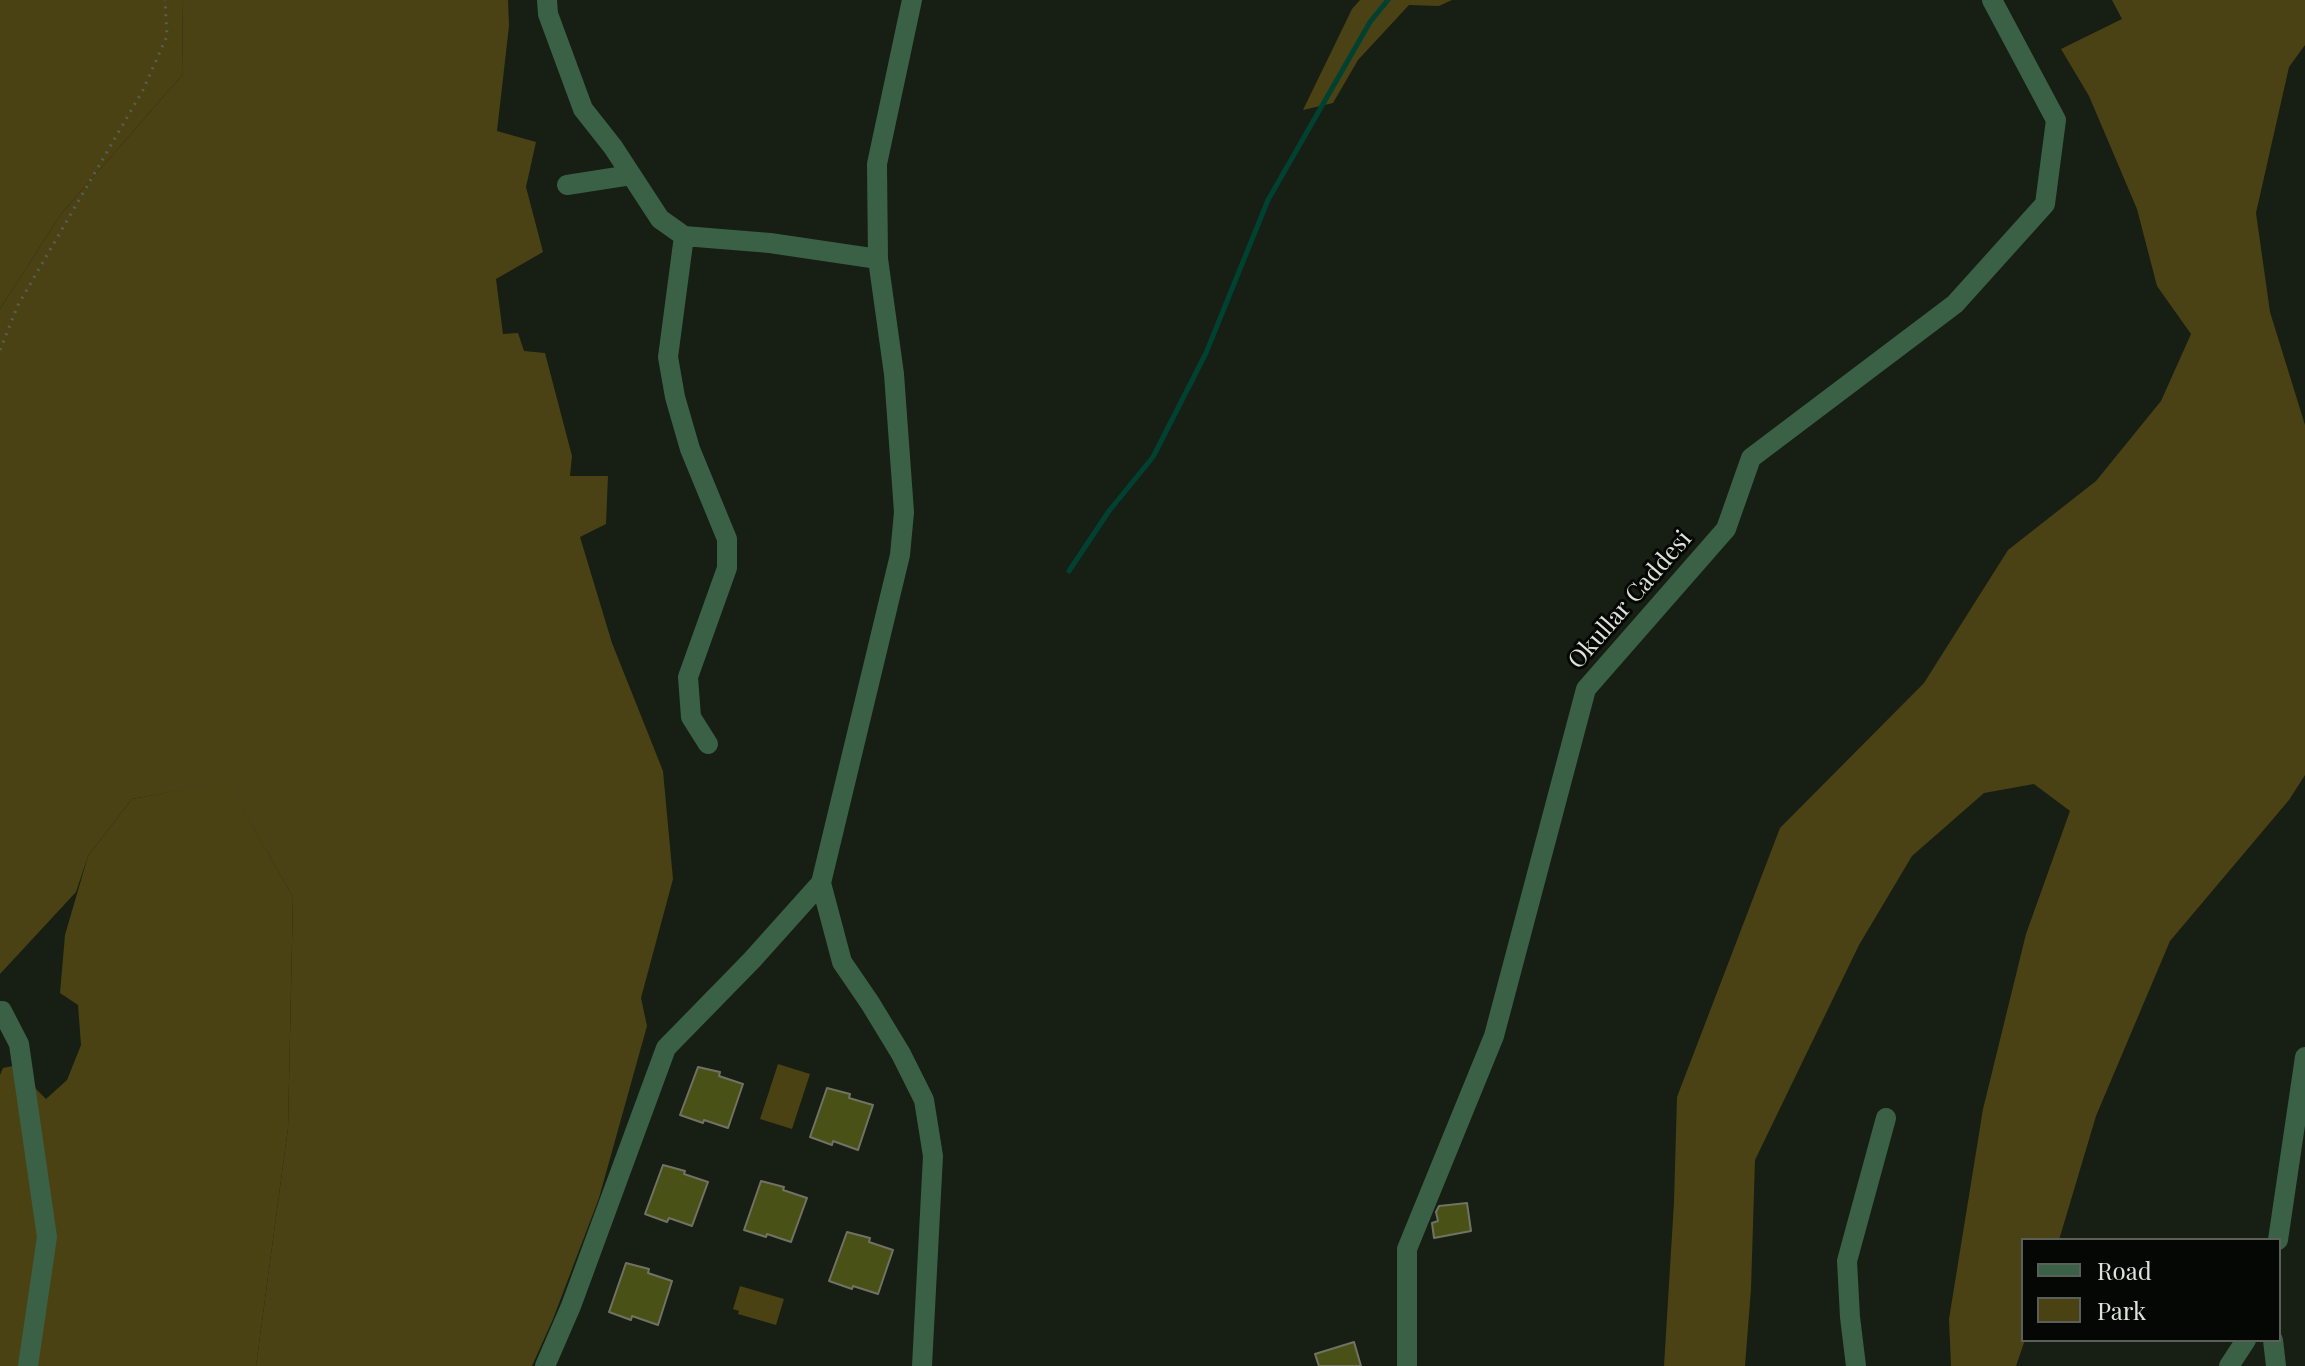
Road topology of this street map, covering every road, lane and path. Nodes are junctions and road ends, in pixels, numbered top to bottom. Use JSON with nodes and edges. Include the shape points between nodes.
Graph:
{"nodes":[{"id":1,"x":165,"y":0,"type":"edge"},
{"id":2,"x":547,"y":0,"type":"edge"},
{"id":3,"x":912,"y":0,"type":"edge"},
{"id":4,"x":1992,"y":0,"type":"edge"},
{"id":5,"x":631,"y":175,"type":"junction"},
{"id":6,"x":567,"y":185,"type":"dead end"},
{"id":7,"x":684,"y":236,"type":"junction"},
{"id":8,"x":878,"y":259,"type":"junction"},
{"id":9,"x":0,"y":350,"type":"edge"},
{"id":10,"x":708,"y":744,"type":"dead end"},
{"id":11,"x":821,"y":883,"type":"junction"},
{"id":12,"x":0,"y":1011,"type":"edge"},
{"id":13,"x":2305,"y":1057,"type":"edge"},
{"id":14,"x":1886,"y":1118,"type":"dead end"},
{"id":15,"x":2278,"y":1238,"type":"edge"},
{"id":16,"x":2245,"y":1342,"type":"edge"},
{"id":17,"x":2273,"y":1342,"type":"edge"},
{"id":18,"x":28,"y":1366,"type":"edge"},
{"id":19,"x":545,"y":1366,"type":"edge"},
{"id":20,"x":922,"y":1366,"type":"edge"},
{"id":21,"x":1407,"y":1366,"type":"edge"},
{"id":22,"x":1856,"y":1366,"type":"edge"},
{"id":23,"x":2229,"y":1366,"type":"edge"},
{"id":24,"x":2276,"y":1366,"type":"edge"}],
"edges":[{"from":1,"to":9,"type":"path","via":[[167,36],[143,90],[18,305]]},
{"from":2,"to":5,"type":"street","via":[[583,109]]},
{"from":3,"to":8,"type":"street","via":[[877,164]]},
{"from":4,"to":21,"type":"street","name":"Okullar Caddesi","via":[[2056,120],[2045,204],[1955,304],[1751,458],[1726,529],[1586,689],[1494,1036],[1407,1249]]},
{"from":5,"to":6,"type":"street"},
{"from":5,"to":7,"type":"street","via":[[660,219]]},
{"from":7,"to":8,"type":"street"},
{"from":7,"to":10,"type":"street","via":[[668,357],[690,449],[727,539],[727,568],[688,677],[691,717]]},
{"from":8,"to":11,"type":"street","via":[[894,374],[904,512],[900,555]]},
{"from":11,"to":19,"type":"street","via":[[666,1048]]},
{"from":11,"to":20,"type":"street","via":[[842,962],[924,1100],[933,1156]]},
{"from":12,"to":18,"type":"street","via":[[19,1044],[47,1237]]},
{"from":13,"to":15,"type":"street"},
{"from":14,"to":22,"type":"street","via":[[1847,1261]]},
{"from":16,"to":23,"type":"street"},
{"from":17,"to":24,"type":"street"}]}
